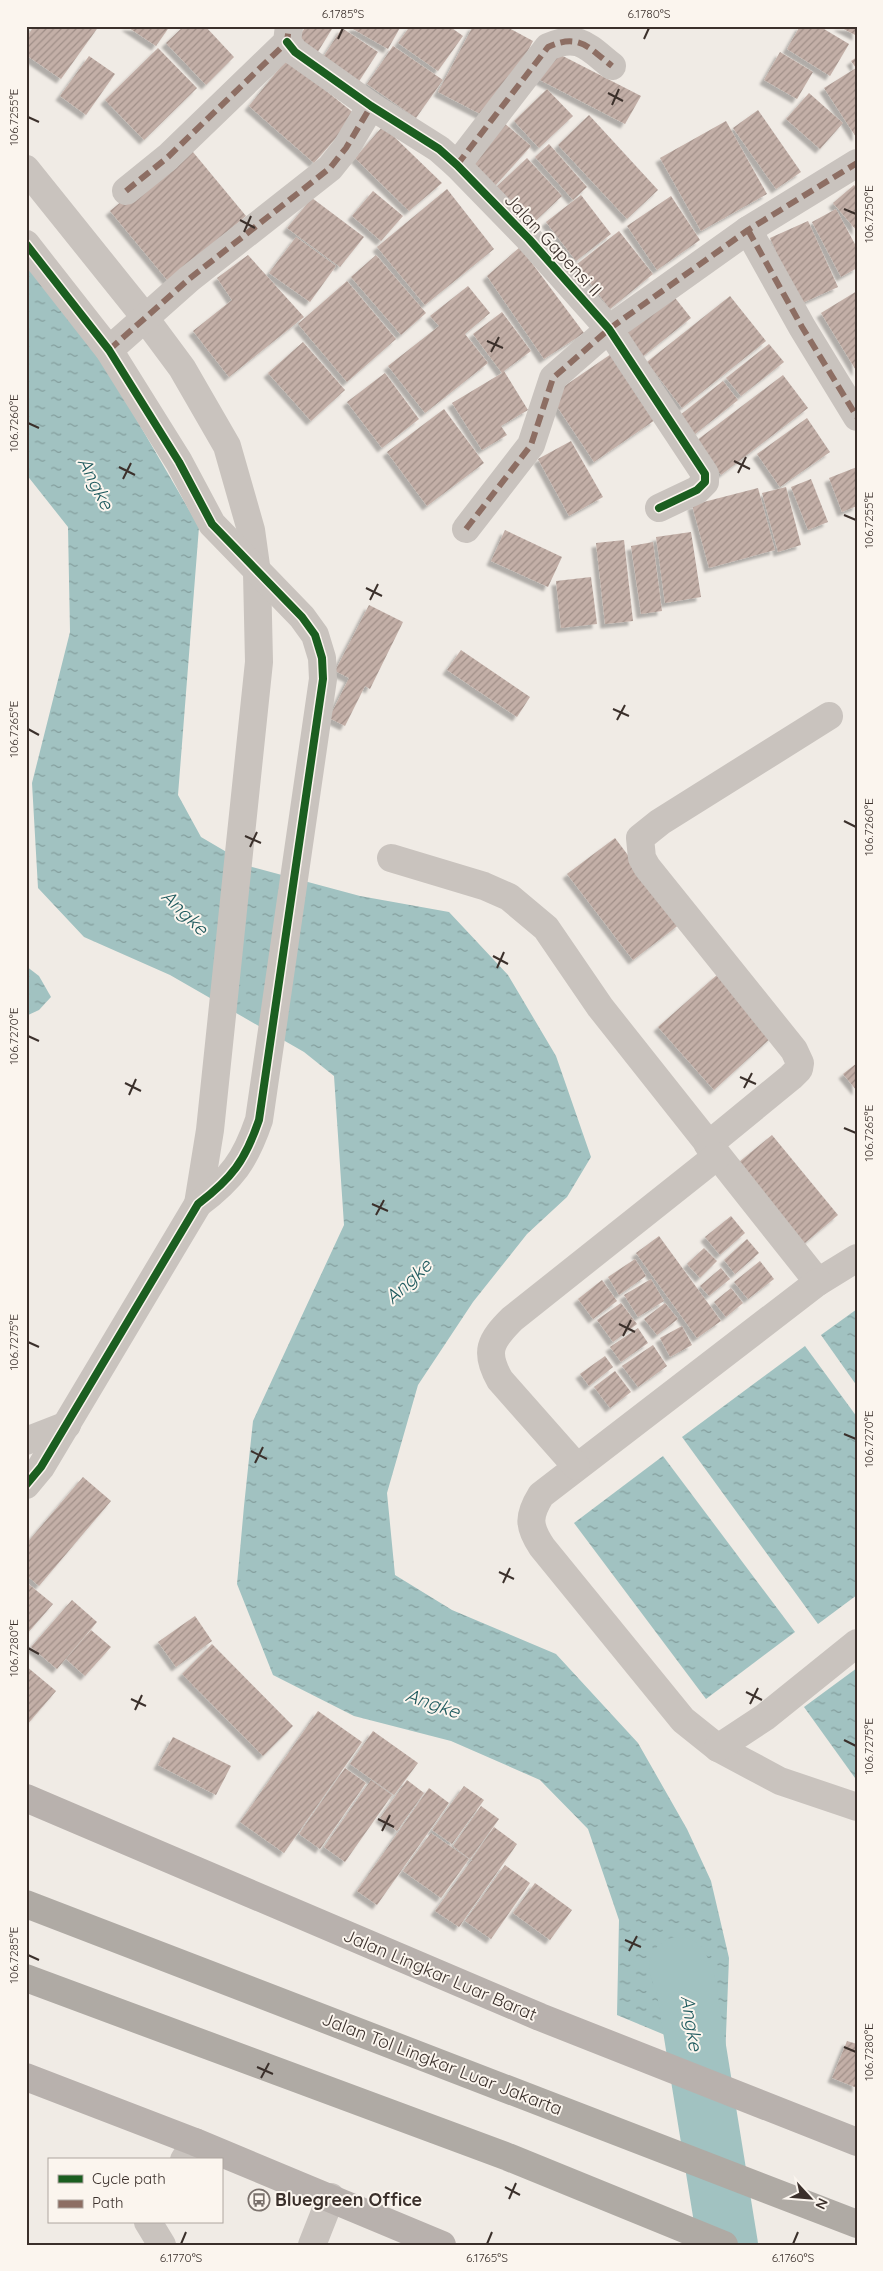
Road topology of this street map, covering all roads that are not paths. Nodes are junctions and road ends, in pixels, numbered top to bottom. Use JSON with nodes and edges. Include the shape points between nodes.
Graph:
{"nodes":[{"id":1,"x":288,"y":34,"type":"edge"},
{"id":2,"x":612,"y":66,"type":"dead end"},
{"id":3,"x":371,"y":106,"type":"junction"},
{"id":4,"x":857,"y":163,"type":"edge"},
{"id":5,"x":457,"y":165,"type":"junction"},
{"id":6,"x":26,"y":170,"type":"edge"},
{"id":7,"x":126,"y":191,"type":"dead end"},
{"id":8,"x":748,"y":230,"type":"junction"},
{"id":9,"x":26,"y":244,"type":"edge"},
{"id":10,"x":609,"y":329,"type":"junction"},
{"id":11,"x":109,"y":350,"type":"junction"},
{"id":12,"x":857,"y":417,"type":"edge"},
{"id":13,"x":659,"y":508,"type":"dead end"},
{"id":14,"x":466,"y":529,"type":"dead end"},
{"id":15,"x":829,"y":716,"type":"dead end"},
{"id":16,"x":391,"y":858,"type":"dead end"},
{"id":17,"x":712,"y":1150,"type":"junction"},
{"id":18,"x":198,"y":1204,"type":"junction"},
{"id":19,"x":857,"y":1258,"type":"edge"},
{"id":20,"x":818,"y":1282,"type":"junction"},
{"id":21,"x":67,"y":1425,"type":"junction"},
{"id":22,"x":26,"y":1441,"type":"edge"},
{"id":23,"x":576,"y":1466,"type":"junction"},
{"id":24,"x":31,"y":1468,"type":"edge"},
{"id":25,"x":857,"y":1643,"type":"edge"},
{"id":26,"x":718,"y":1748,"type":"junction"},
{"id":27,"x":26,"y":1798,"type":"edge"},
{"id":28,"x":857,"y":1806,"type":"edge"},
{"id":29,"x":26,"y":1904,"type":"edge"},
{"id":30,"x":26,"y":1978,"type":"edge"},
{"id":31,"x":26,"y":2077,"type":"edge"},
{"id":32,"x":857,"y":2142,"type":"edge"},
{"id":33,"x":190,"y":2151,"type":"edge"},
{"id":34,"x":211,"y":2158,"type":"edge"},
{"id":35,"x":222,"y":2162,"type":"edge"},
{"id":36,"x":330,"y":2197,"type":"junction"},
{"id":37,"x":147,"y":2224,"type":"edge"},
{"id":38,"x":149,"y":2224,"type":"edge"},
{"id":39,"x":857,"y":2224,"type":"edge"},
{"id":40,"x":135,"y":2245,"type":"edge"},
{"id":41,"x":162,"y":2245,"type":"edge"},
{"id":42,"x":312,"y":2245,"type":"edge"},
{"id":43,"x":442,"y":2245,"type":"edge"},
{"id":44,"x":724,"y":2245,"type":"edge"}],
"edges":[{"from":1,"to":3,"type":"street","name":"Jalan Gapensi II","via":[[295,52]]},
{"from":1,"to":7,"type":"street","name":"Jalan Gapensi II","via":[[168,157]]},
{"from":2,"to":5,"type":"street","via":[[582,42],[562,41],[548,47]]},
{"from":3,"to":5,"type":"street","name":"Jalan Gapensi II"},
{"from":3,"to":11,"type":"street","via":[[330,168],[189,279]]},
{"from":4,"to":8,"type":"street"},
{"from":5,"to":10,"type":"street","name":"Jalan Gapensi II","via":[[529,239]]},
{"from":6,"to":18,"type":"street","via":[[182,368],[227,446],[251,530],[257,573],[259,662],[210,1130]]},
{"from":8,"to":10,"type":"street"},
{"from":8,"to":12,"type":"street"},
{"from":9,"to":11,"type":"street"},
{"from":10,"to":13,"type":"street","name":"Jalan Gapensi II","via":[[705,474],[705,482],[698,490]]},
{"from":10,"to":14,"type":"street","via":[[553,378],[531,445]]},
{"from":11,"to":18,"type":"street","via":[[179,462],[212,524],[302,617],[315,635],[322,658],[323,679],[259,1120],[249,1150],[235,1170],[220,1188]]},
{"from":15,"to":17,"type":"street","via":[[660,822],[640,838],[642,858],[647,867],[794,1050],[800,1063],[791,1077]]},
{"from":16,"to":17,"type":"street","via":[[484,886],[509,897],[546,928],[600,1007]]},
{"from":17,"to":20,"type":"street"},
{"from":17,"to":23,"type":"street","via":[[512,1319],[493,1341],[491,1364],[500,1380]]},
{"from":18,"to":21,"type":"street"},
{"from":19,"to":20,"type":"street"},
{"from":20,"to":23,"type":"street"},
{"from":21,"to":22,"type":"street"},
{"from":21,"to":24,"type":"street"},
{"from":23,"to":26,"type":"street","via":[[541,1495],[533,1508],[533,1533],[683,1720]]},
{"from":25,"to":26,"type":"street","via":[[765,1717]]},
{"from":26,"to":28,"type":"street","via":[[780,1781]]},
{"from":27,"to":32,"type":"main road","name":"Jalan Lingkar Luar Barat","via":[[553,2022]]},
{"from":29,"to":39,"type":"highway","name":"Jalan Tol Lingkar Luar Jakarta"},
{"from":30,"to":44,"type":"highway","via":[[508,2157]]},
{"from":31,"to":33,"type":"main road"},
{"from":33,"to":34,"type":"main road"},
{"from":35,"to":36,"type":"main road"},
{"from":36,"to":42,"type":"street"},
{"from":36,"to":43,"type":"main road"},
{"from":37,"to":40,"type":"street"},
{"from":38,"to":41,"type":"street"}]}
